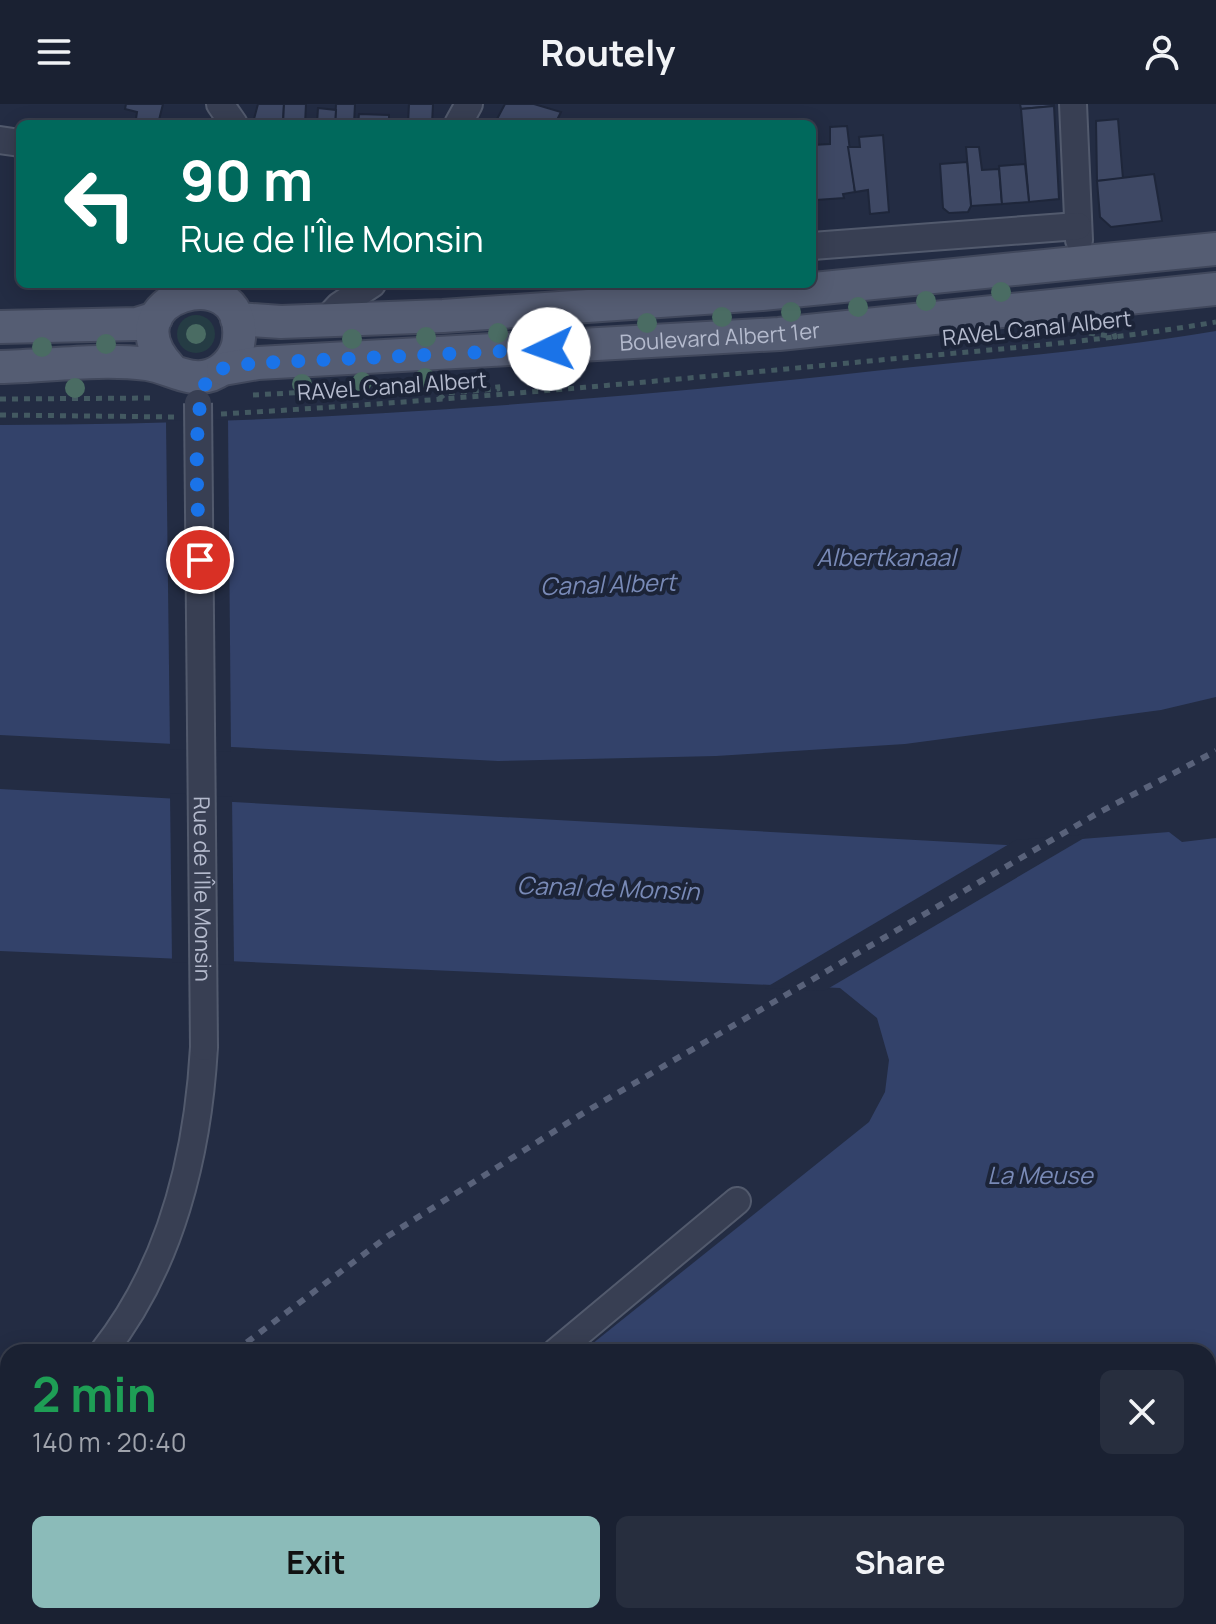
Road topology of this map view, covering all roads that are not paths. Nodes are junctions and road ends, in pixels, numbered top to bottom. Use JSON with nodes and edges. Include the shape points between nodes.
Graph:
{"nodes":[{"id":1,"x":1073,"y":104,"type":"edge"},
{"id":2,"x":1078,"y":226,"type":"junction"},
{"id":3,"x":816,"y":246,"type":"edge"},
{"id":4,"x":1216,"y":249,"type":"edge"},
{"id":5,"x":1081,"y":264,"type":"junction"},
{"id":6,"x":366,"y":288,"type":"edge"},
{"id":7,"x":1216,"y":289,"type":"edge"},
{"id":8,"x":1137,"y":298,"type":"junction"},
{"id":9,"x":156,"y":318,"type":"junction"},
{"id":10,"x":237,"y":319,"type":"junction"},
{"id":11,"x":326,"y":320,"type":"junction"},
{"id":12,"x":0,"y":327,"type":"edge"},
{"id":13,"x":0,"y":367,"type":"edge"},
{"id":14,"x":199,"y":389,"type":"junction"},
{"id":15,"x":737,"y":1201,"type":"dead end"},
{"id":16,"x":108,"y":1344,"type":"edge"},
{"id":17,"x":566,"y":1344,"type":"edge"}],
"edges":[{"from":1,"to":2,"type":"street"},
{"from":2,"to":3,"type":"street"},
{"from":2,"to":5,"type":"street"},
{"from":4,"to":5,"type":"main road","name":"Boulevard Albert 1er"},
{"from":5,"to":8,"type":"main road","via":[[1108,292]]},
{"from":5,"to":11,"type":"main road","name":"Boulevard Albert 1er","via":[[762,294]]},
{"from":6,"to":11,"type":"street"},
{"from":7,"to":8,"type":"main road","name":"Boulevard Albert 1er"},
{"from":8,"to":14,"type":"main road","name":"Boulevard Albert 1er","via":[[779,334],[270,362]]},
{"from":9,"to":10,"type":"main road","via":[[167,303],[193,291],[219,298]]},
{"from":9,"to":12,"type":"main road","via":[[137,324]]},
{"from":9,"to":14,"type":"main road","via":[[154,344]]},
{"from":10,"to":11,"type":"main road","name":"Boulevard Albert 1er"},
{"from":10,"to":14,"type":"main road","via":[[238,346]]},
{"from":13,"to":14,"type":"main road","name":"Boulevard Albert 1er","via":[[120,363]]},
{"from":14,"to":16,"type":"street","name":"Rue de l'Île Monsin","bridge":true,"via":[[204,1047],[194,1144],[174,1215],[146,1282]]},
{"from":15,"to":17,"type":"street"}]}
